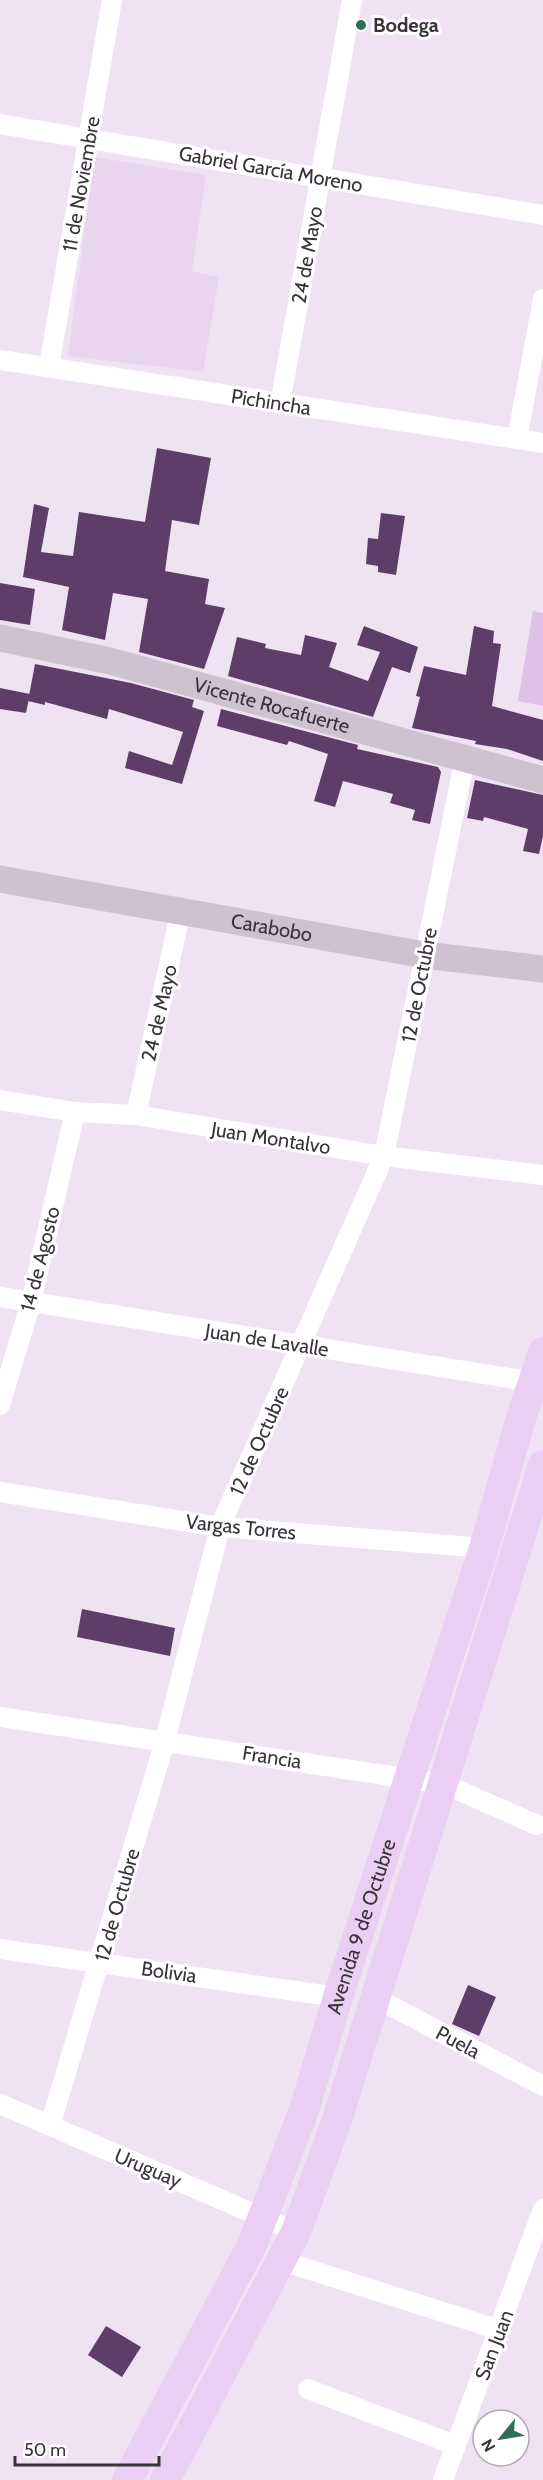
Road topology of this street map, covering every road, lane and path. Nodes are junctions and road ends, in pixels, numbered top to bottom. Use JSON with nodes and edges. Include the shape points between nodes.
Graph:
{"nodes":[{"id":1,"x":112,"y":0,"type":"edge"},
{"id":2,"x":352,"y":0,"type":"edge"},
{"id":3,"x":0,"y":124,"type":"edge"},
{"id":4,"x":89,"y":139,"type":"junction"},
{"id":5,"x":321,"y":178,"type":"junction"},
{"id":6,"x":543,"y":215,"type":"edge"},
{"id":7,"x":543,"y":299,"type":"edge"},
{"id":8,"x":0,"y":360,"type":"edge"},
{"id":9,"x":50,"y":367,"type":"junction"},
{"id":10,"x":280,"y":404,"type":"junction"},
{"id":11,"x":517,"y":439,"type":"junction"},
{"id":12,"x":543,"y":443,"type":"edge"},
{"id":13,"x":0,"y":638,"type":"edge"},
{"id":14,"x":465,"y":759,"type":"junction"},
{"id":15,"x":543,"y":780,"type":"edge"},
{"id":16,"x":0,"y":879,"type":"edge"},
{"id":17,"x":182,"y":910,"type":"junction"},
{"id":18,"x":425,"y":955,"type":"junction"},
{"id":19,"x":543,"y":969,"type":"edge"},
{"id":20,"x":0,"y":1100,"type":"edge"},
{"id":21,"x":75,"y":1112,"type":"junction"},
{"id":22,"x":136,"y":1115,"type":"junction"},
{"id":23,"x":384,"y":1156,"type":"junction"},
{"id":24,"x":543,"y":1175,"type":"edge"},
{"id":25,"x":0,"y":1297,"type":"edge"},
{"id":26,"x":31,"y":1302,"type":"junction"},
{"id":27,"x":302,"y":1346,"type":"junction"},
{"id":28,"x":543,"y":1352,"type":"edge"},
{"id":29,"x":534,"y":1382,"type":"junction"},
{"id":30,"x":0,"y":1405,"type":"edge"},
{"id":31,"x":543,"y":1465,"type":"edge"},
{"id":32,"x":0,"y":1492,"type":"edge"},
{"id":33,"x":536,"y":1521,"type":"edge"},
{"id":34,"x":220,"y":1527,"type":"junction"},
{"id":35,"x":484,"y":1548,"type":"junction"},
{"id":36,"x":0,"y":1717,"type":"edge"},
{"id":37,"x":165,"y":1741,"type":"junction"},
{"id":38,"x":411,"y":1778,"type":"junction"},
{"id":39,"x":444,"y":1784,"type":"junction"},
{"id":40,"x":537,"y":1825,"type":"dead end"},
{"id":41,"x":0,"y":1948,"type":"edge"},
{"id":42,"x":101,"y":1962,"type":"junction"},
{"id":43,"x":338,"y":1997,"type":"junction"},
{"id":44,"x":374,"y":1997,"type":"junction"},
{"id":45,"x":543,"y":2086,"type":"edge"},
{"id":46,"x":0,"y":2104,"type":"edge"},
{"id":47,"x":50,"y":2126,"type":"junction"},
{"id":48,"x":543,"y":2209,"type":"edge"},
{"id":49,"x":264,"y":2217,"type":"junction"},
{"id":50,"x":296,"y":2232,"type":"junction"},
{"id":51,"x":282,"y":2261,"type":"junction"},
{"id":52,"x":500,"y":2330,"type":"junction"},
{"id":53,"x":308,"y":2389,"type":"dead end"},
{"id":54,"x":455,"y":2445,"type":"junction"},
{"id":55,"x":127,"y":2480,"type":"edge"},
{"id":56,"x":165,"y":2480,"type":"edge"},
{"id":57,"x":443,"y":2480,"type":"edge"}],
"edges":[{"from":1,"to":4,"type":"street","name":"11 de Noviembre"},
{"from":2,"to":5,"type":"street","name":"24 de Mayo"},
{"from":3,"to":4,"type":"street","name":"Gabriel García Moreno"},
{"from":4,"to":5,"type":"street","name":"Gabriel García Moreno"},
{"from":4,"to":9,"type":"street","name":"11 de Noviembre"},
{"from":5,"to":6,"type":"street","name":"Gabriel García Moreno"},
{"from":5,"to":10,"type":"street","name":"24 de Mayo"},
{"from":7,"to":11,"type":"street"},
{"from":8,"to":9,"type":"street","name":"Pichincha"},
{"from":9,"to":10,"type":"street","name":"Pichincha"},
{"from":10,"to":11,"type":"street","name":"Pichincha"},
{"from":11,"to":12,"type":"street","name":"Pichincha"},
{"from":13,"to":14,"type":"main road","name":"Vicente Rocafuerte","via":[[110,661]]},
{"from":14,"to":15,"type":"main road","name":"Vicente Rocafuerte"},
{"from":14,"to":18,"type":"street","name":"12 de Octubre"},
{"from":16,"to":17,"type":"main road","name":"Carabobo"},
{"from":17,"to":18,"type":"main road","name":"Carabobo"},
{"from":17,"to":22,"type":"street","name":"24 de Mayo"},
{"from":18,"to":19,"type":"main road","name":"Carabobo"},
{"from":18,"to":23,"type":"street","name":"12 de Octubre"},
{"from":20,"to":21,"type":"street","name":"Juan Montalvo"},
{"from":21,"to":22,"type":"street","name":"Juan Montalvo"},
{"from":21,"to":26,"type":"street","name":"14 de Agosto"},
{"from":22,"to":23,"type":"street","name":"Juan Montalvo"},
{"from":23,"to":24,"type":"street","name":"Juan Montalvo"},
{"from":23,"to":27,"type":"street","name":"12 de Octubre"},
{"from":25,"to":26,"type":"street","name":"Juan de Lavalle"},
{"from":26,"to":27,"type":"street","name":"Juan de Lavalle"},
{"from":26,"to":30,"type":"street","name":"14 de Agosto"},
{"from":27,"to":29,"type":"street","name":"Juan de Lavalle"},
{"from":27,"to":34,"type":"street","name":"12 de Octubre"},
{"from":28,"to":29,"type":"main road","name":"Avenida 9 de Octubre"},
{"from":29,"to":35,"type":"main road","name":"Avenida 9 de Octubre","via":[[520,1418]]},
{"from":31,"to":33,"type":"main road","name":"Avenida 9 de Octubre"},
{"from":32,"to":34,"type":"street","name":"Vargas Torres"},
{"from":33,"to":39,"type":"main road","name":"Avenida 9 de Octubre"},
{"from":34,"to":35,"type":"street","name":"Vargas Torres"},
{"from":34,"to":37,"type":"street","name":"12 de Octubre"},
{"from":35,"to":38,"type":"main road","name":"Avenida 9 de Octubre"},
{"from":36,"to":37,"type":"street","name":"Francia"},
{"from":37,"to":38,"type":"street","name":"Francia"},
{"from":37,"to":42,"type":"street","name":"12 de Octubre"},
{"from":38,"to":39,"type":"street","name":"Francia"},
{"from":38,"to":43,"type":"main road","name":"Avenida 9 de Octubre"},
{"from":39,"to":40,"type":"street","name":"Francia"},
{"from":39,"to":44,"type":"main road","name":"Avenida 9 de Octubre"},
{"from":41,"to":42,"type":"street","name":"Bolivia"},
{"from":42,"to":43,"type":"street","name":"Bolivia"},
{"from":42,"to":47,"type":"street","name":"12 de Octubre"},
{"from":43,"to":49,"type":"main road","name":"Avenida 9 de Octubre","via":[[304,2110]]},
{"from":44,"to":45,"type":"street","name":"Puela"},
{"from":44,"to":50,"type":"main road","name":"Avenida 9 de Octubre","via":[[337,2120]]},
{"from":46,"to":47,"type":"street","name":"Uruguay"},
{"from":47,"to":49,"type":"street","name":"Uruguay"},
{"from":48,"to":52,"type":"street","name":"San Juan"},
{"from":49,"to":50,"type":"street","name":"Uruguay"},
{"from":49,"to":55,"type":"main road","name":"Avenida 9 de Octubre"},
{"from":50,"to":51,"type":"main road","name":"Avenida 9 de Octubre"},
{"from":51,"to":52,"type":"street"},
{"from":51,"to":56,"type":"main road","name":"Avenida 9 de Octubre"},
{"from":52,"to":54,"type":"street","name":"San Juan"},
{"from":53,"to":54,"type":"street"},
{"from":54,"to":57,"type":"street","name":"San Juan"}]}
